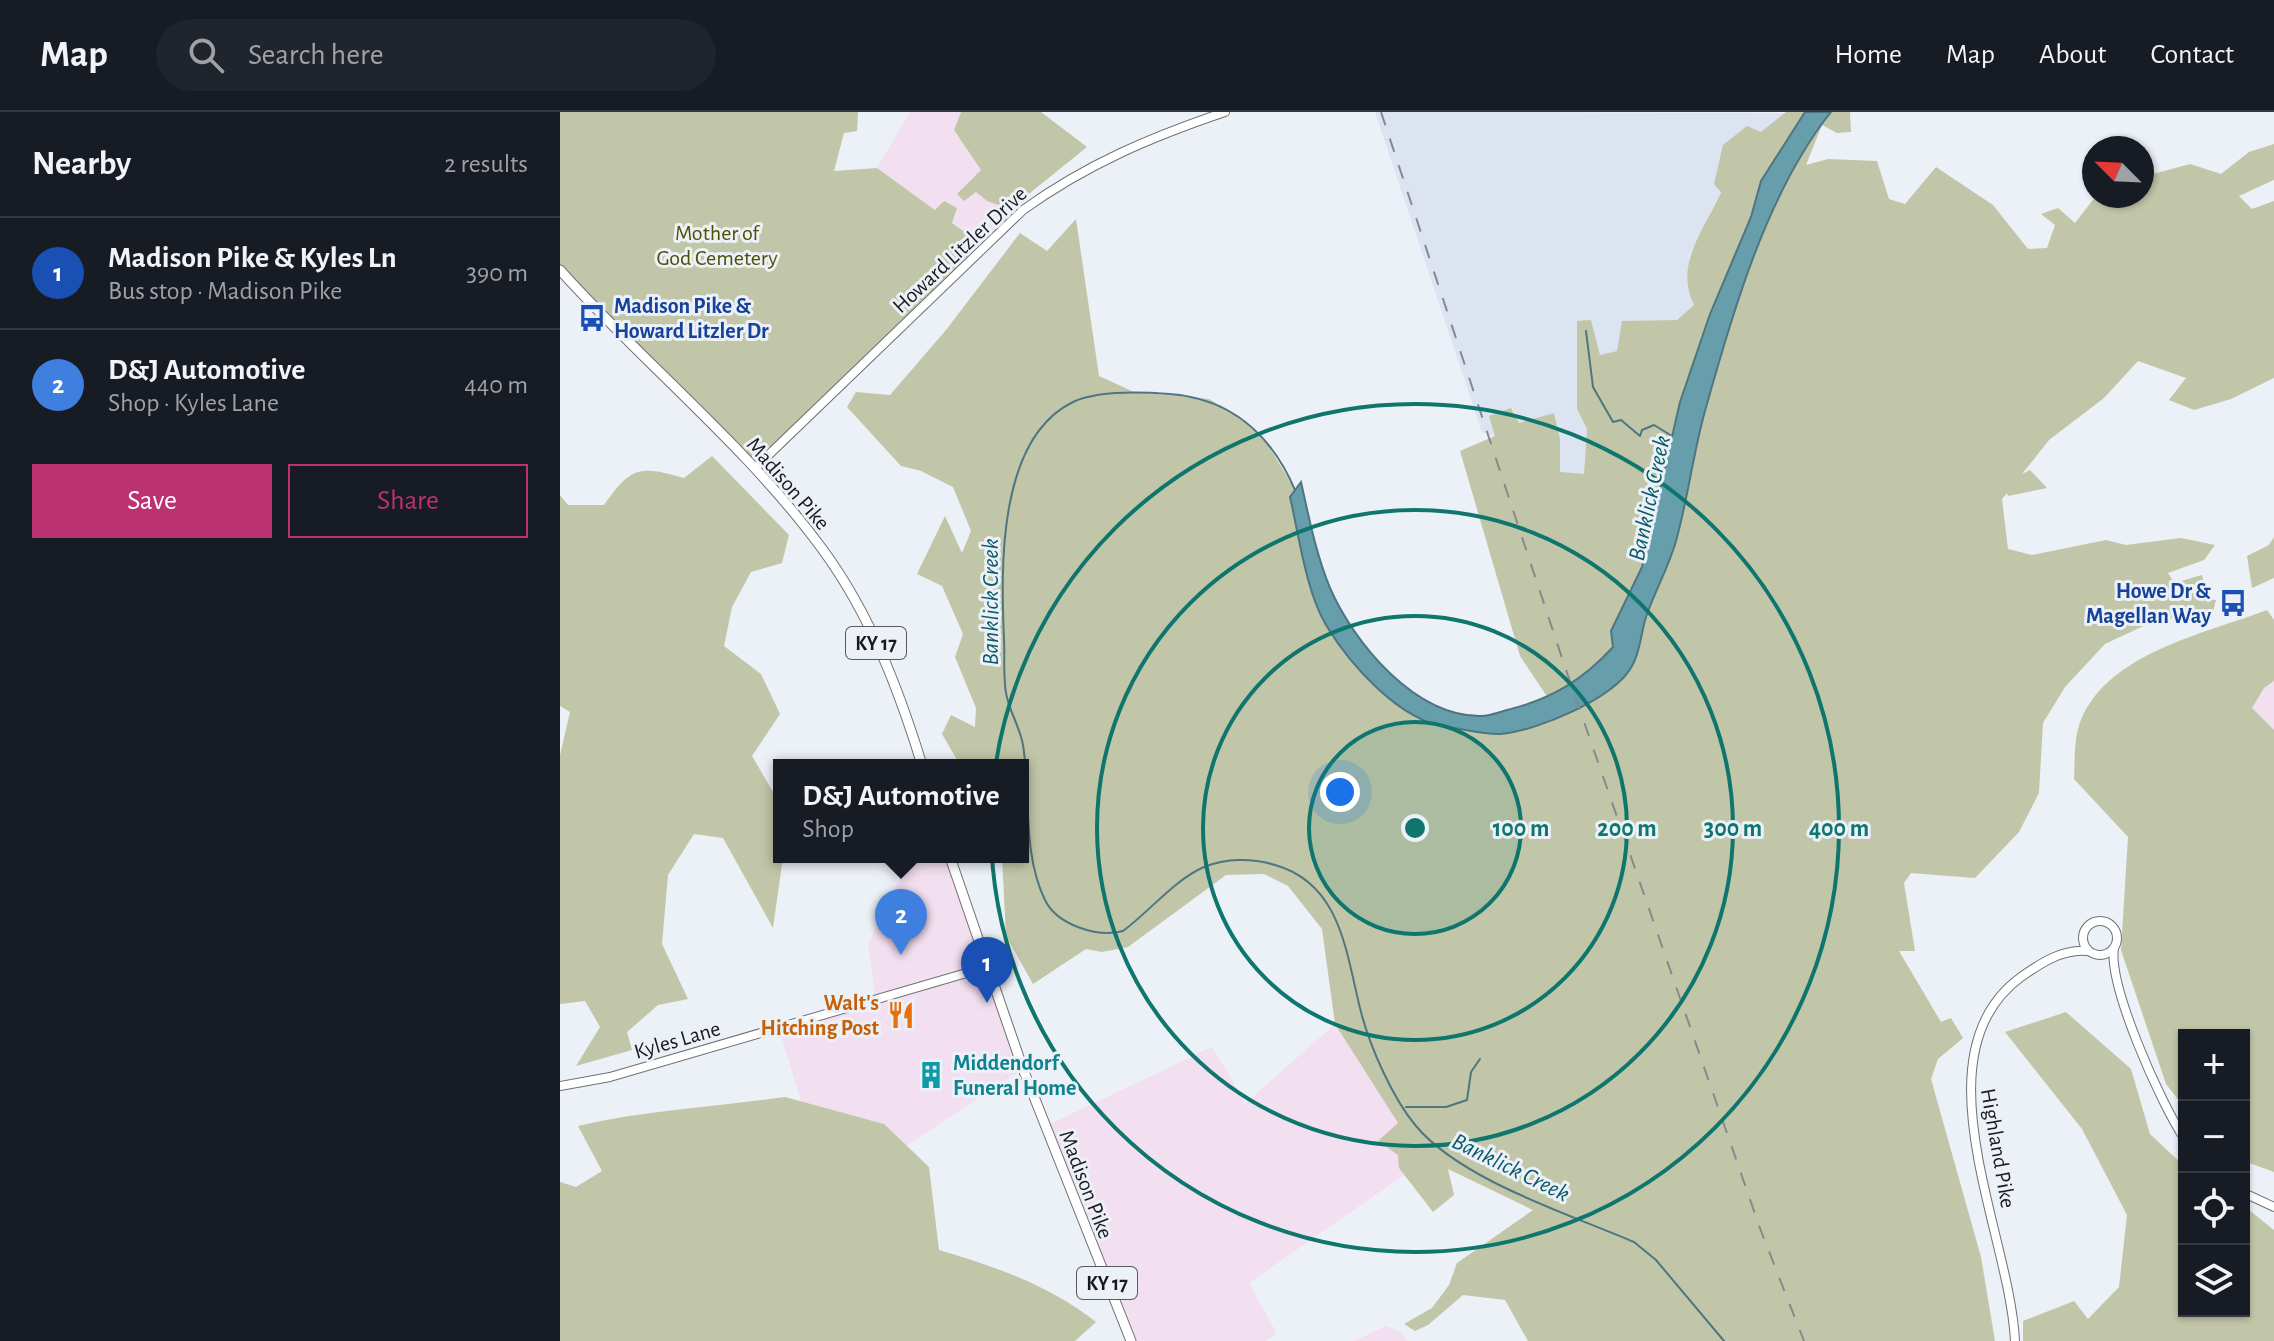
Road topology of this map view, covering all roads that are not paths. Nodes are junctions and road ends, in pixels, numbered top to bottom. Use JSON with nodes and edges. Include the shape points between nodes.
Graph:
{"nodes":[{"id":1,"x":1225,"y":112,"type":"edge"},
{"id":2,"x":560,"y":270,"type":"edge"},
{"id":3,"x":755,"y":468,"type":"junction"},
{"id":4,"x":920,"y":759,"type":"edge"},
{"id":5,"x":952,"y":863,"type":"edge"},
{"id":6,"x":2083,"y":934,"type":"junction"},
{"id":7,"x":2114,"y":948,"type":"junction"},
{"id":8,"x":2087,"y":951,"type":"junction"},
{"id":9,"x":2063,"y":953,"type":"junction"},
{"id":10,"x":2098,"y":955,"type":"junction"},
{"id":11,"x":987,"y":967,"type":"junction"},
{"id":12,"x":2113,"y":973,"type":"junction"},
{"id":13,"x":560,"y":1086,"type":"edge"},
{"id":14,"x":2178,"y":1127,"type":"edge"},
{"id":15,"x":2250,"y":1196,"type":"edge"},
{"id":16,"x":2274,"y":1207,"type":"edge"},
{"id":17,"x":1131,"y":1341,"type":"edge"},
{"id":18,"x":2015,"y":1341,"type":"edge"}],
"edges":[{"from":1,"to":3,"type":"main road","name":"Howard Litzler Drive","via":[[1113,154],[1023,210]]},
{"from":2,"to":3,"type":"main road","name":"Madison Pike","number":"KY 17"},
{"from":3,"to":4,"type":"main road","name":"Madison Pike","number":"KY 17","via":[[824,551],[862,612]]},
{"from":5,"to":11,"type":"main road","name":"Madison Pike","number":"KY 17"},
{"from":6,"to":7,"type":"main road","via":[[2095,921],[2106,922],[2117,936]]},
{"from":6,"to":8,"type":"main road"},
{"from":6,"to":9,"type":"main road","name":"Highland Pike"},
{"from":7,"to":10,"type":"main road"},
{"from":7,"to":12,"type":"main road"},
{"from":8,"to":9,"type":"main road","name":"Highland Pike"},
{"from":8,"to":10,"type":"main road"},
{"from":9,"to":18,"type":"main road","name":"Highland Pike","via":[[2014,982],[1981,1026],[1971,1054],[1970,1110]]},
{"from":10,"to":12,"type":"main road"},
{"from":11,"to":13,"type":"main road","name":"Kyles Lane","via":[[610,1077]]},
{"from":11,"to":17,"type":"main road","name":"Madison Pike","number":"KY 17"},
{"from":12,"to":14,"type":"main road"},
{"from":15,"to":16,"type":"main road"}]}
